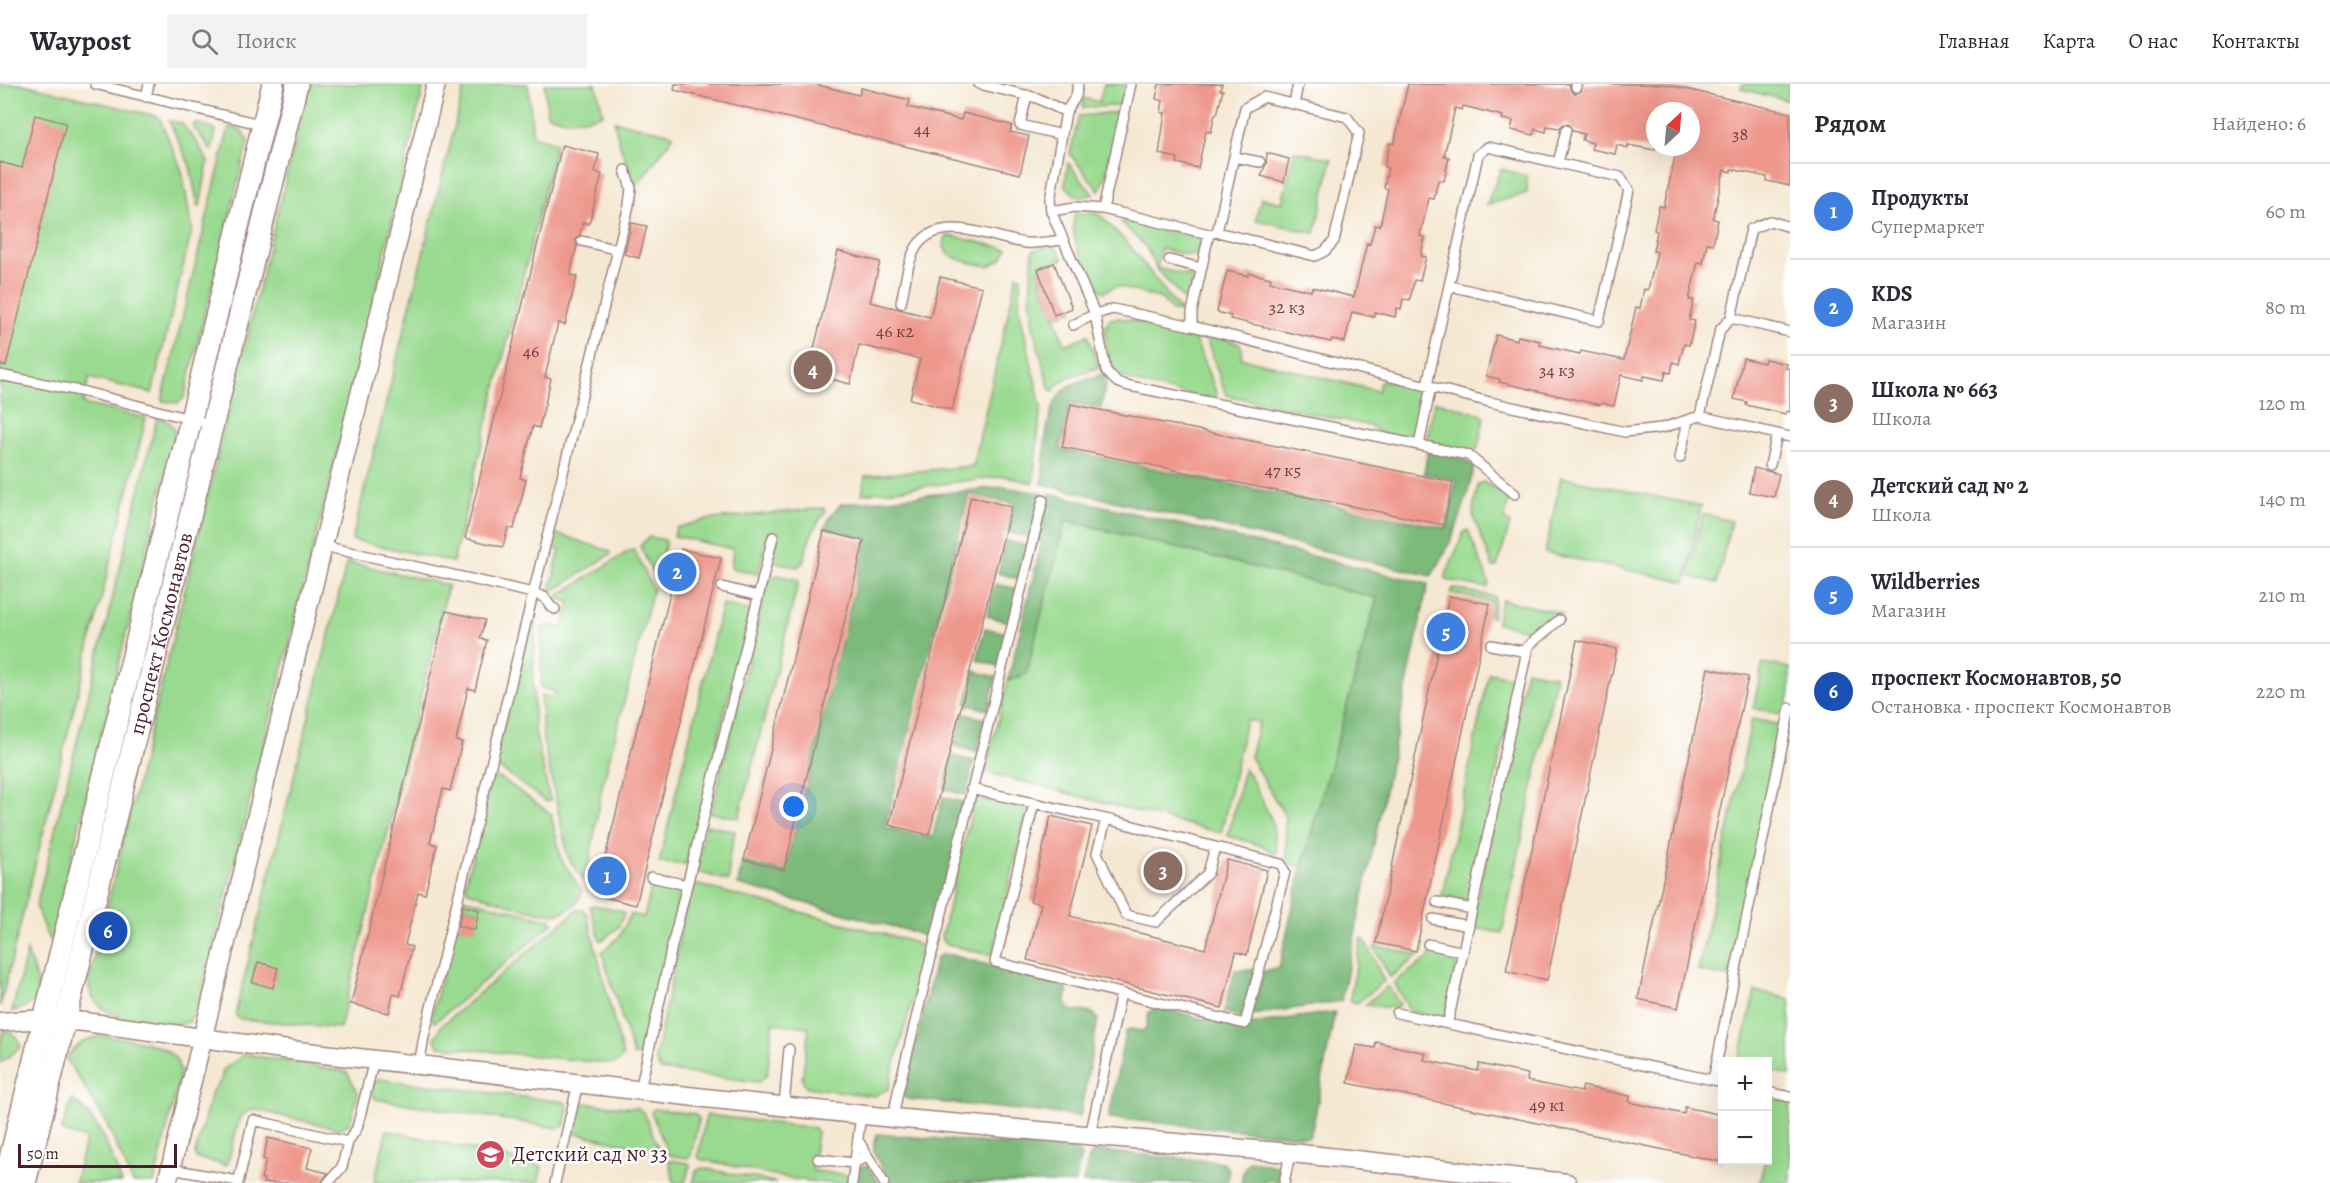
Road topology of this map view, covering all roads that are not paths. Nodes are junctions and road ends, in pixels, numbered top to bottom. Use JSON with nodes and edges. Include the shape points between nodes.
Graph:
{"nodes":[{"id":1,"x":94,"y":84,"type":"edge"},
{"id":2,"x":149,"y":84,"type":"edge"},
{"id":3,"x":273,"y":84,"type":"edge"},
{"id":4,"x":297,"y":84,"type":"edge"},
{"id":5,"x":436,"y":84,"type":"edge"},
{"id":6,"x":980,"y":84,"type":"edge"},
{"id":7,"x":1078,"y":84,"type":"edge"},
{"id":8,"x":1131,"y":84,"type":"edge"},
{"id":9,"x":1298,"y":84,"type":"edge"},
{"id":10,"x":1027,"y":95,"type":"junction"},
{"id":11,"x":146,"y":97,"type":"junction"},
{"id":12,"x":1294,"y":104,"type":"junction"},
{"id":13,"x":1066,"y":112,"type":"junction"},
{"id":14,"x":263,"y":125,"type":"junction"},
{"id":15,"x":1566,"y":130,"type":"dead end"},
{"id":16,"x":1062,"y":135,"type":"junction"},
{"id":17,"x":1234,"y":157,"type":"junction"},
{"id":18,"x":1260,"y":162,"type":"dead end"},
{"id":19,"x":1558,"y":163,"type":"junction"},
{"id":20,"x":625,"y":170,"type":"dead end"},
{"id":21,"x":1103,"y":209,"type":"junction"},
{"id":22,"x":1051,"y":211,"type":"junction"},
{"id":23,"x":1790,"y":226,"type":"edge"},
{"id":24,"x":1213,"y":233,"type":"junction"},
{"id":25,"x":1063,"y":240,"type":"junction"},
{"id":26,"x":582,"y":241,"type":"dead end"},
{"id":27,"x":618,"y":250,"type":"junction"},
{"id":28,"x":1169,"y":260,"type":"dead end"},
{"id":29,"x":1201,"y":268,"type":"junction"},
{"id":30,"x":1450,"y":286,"type":"junction"},
{"id":31,"x":901,"y":303,"type":"dead end"},
{"id":32,"x":1095,"y":314,"type":"junction"},
{"id":33,"x":1731,"y":318,"type":"junction"},
{"id":34,"x":1073,"y":325,"type":"dead end"},
{"id":35,"x":1192,"y":326,"type":"junction"},
{"id":36,"x":1790,"y":332,"type":"edge"},
{"id":37,"x":0,"y":375,"type":"edge"},
{"id":38,"x":1429,"y":386,"type":"junction"},
{"id":39,"x":1700,"y":416,"type":"junction"},
{"id":40,"x":191,"y":419,"type":"junction"},
{"id":41,"x":1688,"y":420,"type":"junction"},
{"id":42,"x":213,"y":425,"type":"junction"},
{"id":43,"x":1777,"y":434,"type":"junction"},
{"id":44,"x":1790,"y":437,"type":"edge"},
{"id":45,"x":1419,"y":445,"type":"junction"},
{"id":46,"x":1680,"y":458,"type":"dead end"},
{"id":47,"x":1770,"y":465,"type":"dead end"},
{"id":48,"x":1515,"y":494,"type":"dead end"},
{"id":49,"x":1043,"y":500,"type":"dead end"},
{"id":50,"x":773,"y":537,"type":"dead end"},
{"id":51,"x":323,"y":546,"type":"junction"},
{"id":52,"x":722,"y":587,"type":"dead end"},
{"id":53,"x":533,"y":592,"type":"junction"},
{"id":54,"x":758,"y":596,"type":"junction"},
{"id":55,"x":555,"y":609,"type":"dead end"},
{"id":56,"x":1559,"y":620,"type":"dead end"},
{"id":57,"x":1491,"y":645,"type":"dead end"},
{"id":58,"x":1527,"y":652,"type":"junction"},
{"id":59,"x":1790,"y":708,"type":"edge"},
{"id":60,"x":972,"y":789,"type":"junction"},
{"id":61,"x":1034,"y":803,"type":"junction"},
{"id":62,"x":1106,"y":820,"type":"junction"},
{"id":63,"x":1215,"y":847,"type":"junction"},
{"id":64,"x":651,"y":877,"type":"dead end"},
{"id":65,"x":687,"y":885,"type":"junction"},
{"id":66,"x":1437,"y":902,"type":"dead end"},
{"id":67,"x":1472,"y":909,"type":"junction"},
{"id":68,"x":1433,"y":919,"type":"dead end"},
{"id":69,"x":1469,"y":926,"type":"junction"},
{"id":70,"x":1428,"y":944,"type":"dead end"},
{"id":71,"x":1463,"y":952,"type":"junction"},
{"id":72,"x":1121,"y":993,"type":"junction"},
{"id":73,"x":1397,"y":1013,"type":"dead end"},
{"id":74,"x":44,"y":1019,"type":"junction"},
{"id":75,"x":66,"y":1021,"type":"junction"},
{"id":76,"x":0,"y":1022,"type":"edge"},
{"id":77,"x":1449,"y":1022,"type":"junction"},
{"id":78,"x":202,"y":1039,"type":"junction"},
{"id":79,"x":789,"y":1049,"type":"dead end"},
{"id":80,"x":1723,"y":1057,"type":"edge"},
{"id":81,"x":374,"y":1060,"type":"junction"},
{"id":82,"x":419,"y":1066,"type":"junction"},
{"id":83,"x":1718,"y":1081,"type":"edge"},
{"id":84,"x":578,"y":1083,"type":"junction"},
{"id":85,"x":640,"y":1090,"type":"junction"},
{"id":86,"x":1772,"y":1093,"type":"edge"},
{"id":87,"x":1790,"y":1097,"type":"edge"},
{"id":88,"x":784,"y":1105,"type":"junction"},
{"id":89,"x":861,"y":1115,"type":"junction"},
{"id":90,"x":893,"y":1118,"type":"junction"},
{"id":91,"x":1090,"y":1136,"type":"junction"},
{"id":92,"x":858,"y":1140,"type":"junction"},
{"id":93,"x":348,"y":1142,"type":"junction"},
{"id":94,"x":1290,"y":1154,"type":"junction"},
{"id":95,"x":867,"y":1157,"type":"junction"},
{"id":96,"x":818,"y":1159,"type":"dead end"},
{"id":97,"x":853,"y":1163,"type":"junction"},
{"id":98,"x":169,"y":1176,"type":"edge"},
{"id":99,"x":238,"y":1182,"type":"edge"},
{"id":100,"x":3,"y":1183,"type":"edge"},
{"id":101,"x":25,"y":1183,"type":"edge"},
{"id":102,"x":328,"y":1183,"type":"edge"},
{"id":103,"x":555,"y":1183,"type":"edge"},
{"id":104,"x":852,"y":1183,"type":"edge"},
{"id":105,"x":884,"y":1183,"type":"edge"},
{"id":106,"x":1284,"y":1183,"type":"edge"},
{"id":107,"x":1567,"y":1183,"type":"edge"}],
"edges":[{"from":1,"to":11,"type":"lane"},
{"from":2,"to":11,"type":"lane"},
{"from":3,"to":14,"type":"street","name":"проспект Космонавтов"},
{"from":4,"to":42,"type":"street","name":"проспект Космонавтов"},
{"from":5,"to":51,"type":"street"},
{"from":6,"to":10,"type":"lane"},
{"from":7,"to":13,"type":"lane"},
{"from":8,"to":21,"type":"lane"},
{"from":9,"to":12,"type":"lane"},
{"from":10,"to":13,"type":"lane"},
{"from":10,"to":16,"type":"lane","via":[[1020,125]]},
{"from":11,"to":14,"type":"lane"},
{"from":12,"to":17,"type":"lane","via":[[1264,97],[1245,108]]},
{"from":12,"to":24,"type":"lane","via":[[1347,117],[1359,134],[1334,241],[1315,256]]},
{"from":13,"to":16,"type":"lane"},
{"from":14,"to":40,"type":"street","name":"проспект Космонавтов"},
{"from":15,"to":19,"type":"lane"},
{"from":16,"to":22,"type":"lane"},
{"from":17,"to":18,"type":"lane"},
{"from":17,"to":24,"type":"lane"},
{"from":19,"to":30,"type":"lane","via":[[1488,147],[1478,154]]},
{"from":19,"to":30,"type":"lane","via":[[1620,177],[1629,190],[1599,321]]},
{"from":20,"to":27,"type":"lane","via":[[631,195]]},
{"from":21,"to":22,"type":"lane","via":[[1075,207]]},
{"from":21,"to":24,"type":"lane"},
{"from":22,"to":25,"type":"lane"},
{"from":23,"to":33,"type":"lane","via":[[1770,221],[1751,229]]},
{"from":24,"to":29,"type":"lane"},
{"from":25,"to":31,"type":"lane","via":[[1025,243],[950,227],[933,233],[918,244],[912,256]]},
{"from":25,"to":32,"type":"lane"},
{"from":26,"to":27,"type":"lane"},
{"from":27,"to":53,"type":"lane"},
{"from":28,"to":29,"type":"lane"},
{"from":29,"to":35,"type":"lane"},
{"from":30,"to":38,"type":"lane"},
{"from":32,"to":34,"type":"lane"},
{"from":32,"to":35,"type":"lane","via":[[1113,309]]},
{"from":32,"to":45,"type":"lane","via":[[1106,371],[1117,382]]},
{"from":33,"to":36,"type":"lane"},
{"from":33,"to":39,"type":"lane","via":[[1720,330]]},
{"from":35,"to":38,"type":"lane"},
{"from":37,"to":40,"type":"lane"},
{"from":38,"to":41,"type":"lane","via":[[1625,432]]},
{"from":38,"to":45,"type":"lane"},
{"from":39,"to":41,"type":"lane"},
{"from":39,"to":43,"type":"lane"},
{"from":40,"to":42,"type":"lane"},
{"from":40,"to":74,"type":"street","name":"проспект Космонавтов"},
{"from":41,"to":46,"type":"lane"},
{"from":42,"to":75,"type":"street","name":"проспект Космонавтов"},
{"from":43,"to":44,"type":"lane"},
{"from":43,"to":47,"type":"lane"},
{"from":45,"to":48,"type":"lane","via":[[1468,455]]},
{"from":49,"to":60,"type":"lane"},
{"from":50,"to":54,"type":"lane"},
{"from":51,"to":53,"type":"lane"},
{"from":51,"to":78,"type":"street"},
{"from":52,"to":54,"type":"lane"},
{"from":53,"to":55,"type":"lane"},
{"from":53,"to":82,"type":"lane"},
{"from":54,"to":65,"type":"lane"},
{"from":56,"to":58,"type":"lane","via":[[1528,646]]},
{"from":57,"to":58,"type":"lane"},
{"from":58,"to":67,"type":"lane"},
{"from":59,"to":80,"type":"lane"},
{"from":60,"to":61,"type":"lane"},
{"from":60,"to":90,"type":"lane"},
{"from":61,"to":62,"type":"lane"},
{"from":61,"to":72,"type":"lane","via":[[995,962]]},
{"from":62,"to":63,"type":"lane"},
{"from":62,"to":63,"type":"lane","via":[[1097,853],[1126,915],[1156,922],[1208,873]]},
{"from":63,"to":72,"type":"lane","via":[[1281,864],[1285,872],[1245,1024]]},
{"from":64,"to":65,"type":"lane"},
{"from":65,"to":85,"type":"lane"},
{"from":66,"to":67,"type":"lane"},
{"from":67,"to":69,"type":"lane"},
{"from":68,"to":69,"type":"lane"},
{"from":69,"to":71,"type":"lane"},
{"from":70,"to":71,"type":"lane"},
{"from":71,"to":77,"type":"lane"},
{"from":72,"to":91,"type":"lane"},
{"from":73,"to":77,"type":"lane"},
{"from":74,"to":75,"type":"street"},
{"from":74,"to":76,"type":"street"},
{"from":74,"to":100,"type":"street","name":"проспект Космонавтов"},
{"from":75,"to":78,"type":"street"},
{"from":75,"to":101,"type":"street","name":"проспект Космонавтов"},
{"from":77,"to":83,"type":"lane"},
{"from":78,"to":81,"type":"street"},
{"from":78,"to":98,"type":"street"},
{"from":79,"to":88,"type":"lane"},
{"from":81,"to":82,"type":"street"},
{"from":81,"to":93,"type":"lane","via":[[357,1128]]},
{"from":82,"to":84,"type":"street"},
{"from":84,"to":85,"type":"street"},
{"from":84,"to":103,"type":"lane"},
{"from":85,"to":88,"type":"street"},
{"from":86,"to":87,"type":"lane"},
{"from":88,"to":89,"type":"street"},
{"from":89,"to":90,"type":"street"},
{"from":89,"to":92,"type":"lane"},
{"from":90,"to":91,"type":"street"},
{"from":91,"to":94,"type":"street"},
{"from":92,"to":95,"type":"lane"},
{"from":92,"to":97,"type":"lane"},
{"from":93,"to":99,"type":"lane","via":[[253,1120]]},
{"from":93,"to":102,"type":"lane","via":[[342,1167]]},
{"from":94,"to":106,"type":"lane"},
{"from":94,"to":107,"type":"street"},
{"from":95,"to":97,"type":"lane"},
{"from":95,"to":105,"type":"lane"},
{"from":96,"to":97,"type":"lane"},
{"from":97,"to":104,"type":"lane"},
{"from":98,"to":99,"type":"lane"}]}
